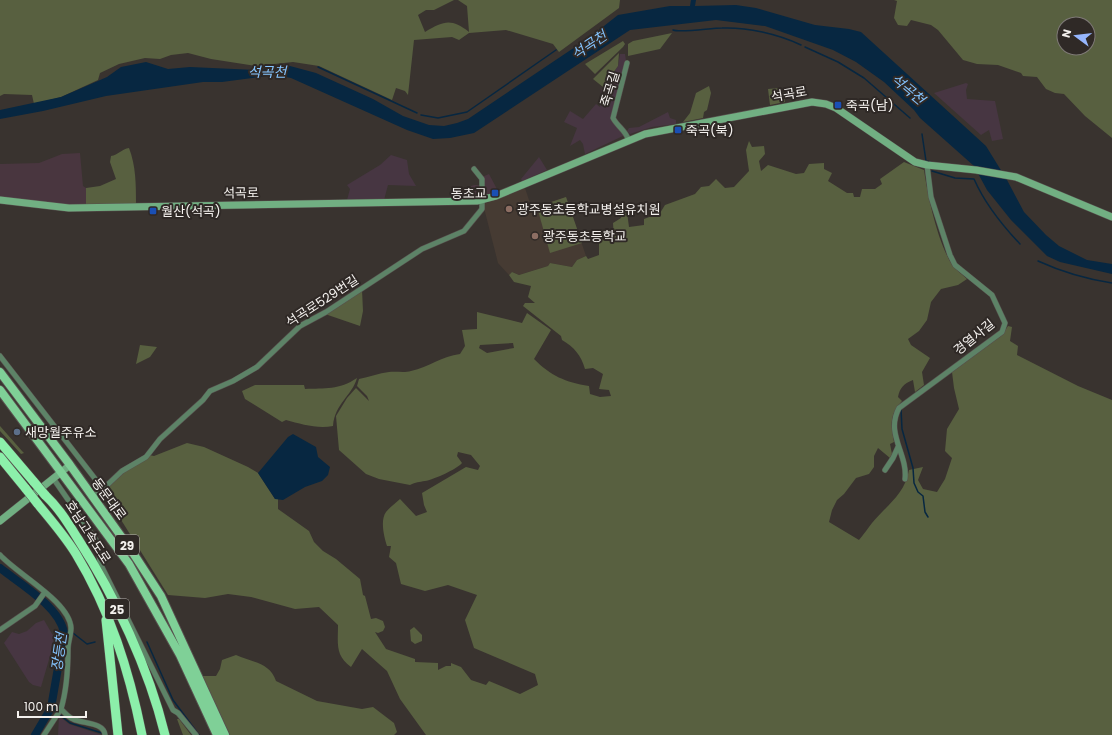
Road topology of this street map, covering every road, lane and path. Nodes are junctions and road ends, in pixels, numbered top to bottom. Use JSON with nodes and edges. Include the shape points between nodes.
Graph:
{"nodes":[{"id":1,"x":627,"y":64,"type":"dead end"},
{"id":2,"x":628,"y":139,"type":"junction"},
{"id":3,"x":927,"y":165,"type":"junction"},
{"id":4,"x":474,"y":169,"type":"dead end"},
{"id":5,"x":482,"y":200,"type":"junction"},
{"id":6,"x":1,"y":201,"type":"edge"},
{"id":7,"x":1112,"y":217,"type":"edge"},
{"id":8,"x":0,"y":356,"type":"edge"},
{"id":9,"x":0,"y":372,"type":"edge"},
{"id":10,"x":0,"y":390,"type":"edge"},
{"id":11,"x":0,"y":442,"type":"edge"},
{"id":12,"x":898,"y":447,"type":"junction"},
{"id":13,"x":0,"y":457,"type":"edge"},
{"id":14,"x":70,"y":465,"type":"junction"},
{"id":15,"x":885,"y":470,"type":"dead end"},
{"id":16,"x":60,"y":472,"type":"junction"},
{"id":17,"x":53,"y":478,"type":"junction"},
{"id":18,"x":905,"y":479,"type":"dead end"},
{"id":19,"x":103,"y":489,"type":"junction"},
{"id":20,"x":93,"y":497,"type":"junction"},
{"id":21,"x":0,"y":521,"type":"edge"},
{"id":22,"x":0,"y":555,"type":"edge"},
{"id":23,"x":45,"y":593,"type":"junction"},
{"id":24,"x":105,"y":607,"type":"junction"},
{"id":25,"x":0,"y":630,"type":"edge"},
{"id":26,"x":134,"y":648,"type":"junction"},
{"id":27,"x":61,"y":709,"type":"junction"},
{"id":28,"x":44,"y":735,"type":"edge"},
{"id":29,"x":105,"y":735,"type":"edge"},
{"id":30,"x":118,"y":735,"type":"edge"},
{"id":31,"x":142,"y":735,"type":"edge"},
{"id":32,"x":165,"y":735,"type":"edge"},
{"id":33,"x":169,"y":735,"type":"edge"},
{"id":34,"x":196,"y":735,"type":"edge"},
{"id":35,"x":218,"y":735,"type":"edge"},
{"id":36,"x":225,"y":735,"type":"edge"}],
"edges":[{"from":1,"to":2,"type":"street","name":"죽곡길","via":[[613,118],[627,134]]},
{"from":2,"to":3,"type":"street","name":"석곡로","via":[[666,129],[812,102],[836,108],[907,158]]},
{"from":2,"to":5,"type":"street","name":"석곡로","via":[[502,194]]},
{"from":3,"to":7,"type":"street","name":"석곡로","via":[[1006,174]]},
{"from":3,"to":12,"type":"street","name":"경열사길","via":[[931,197],[955,265],[992,295],[1001,313],[1004,328],[898,408],[894,422]]},
{"from":4,"to":5,"type":"street","via":[[482,179]]},
{"from":5,"to":6,"type":"street","name":"석곡로","via":[[69,208]]},
{"from":5,"to":19,"type":"street","name":"석곡로529번길","via":[[482,209],[464,231],[422,249],[326,312],[300,326],[256,367],[233,382],[210,391],[160,439],[146,457],[122,471]]},
{"from":8,"to":19,"type":"street"},
{"from":9,"to":14,"type":"main road","name":"동문대로","number":"29"},
{"from":10,"to":16,"type":"main road","name":"동문대로","number":"29"},
{"from":11,"to":26,"type":"highway","name":"호남고속도로","number":"25","bridge":true,"via":[[45,495],[57,505],[96,567]]},
{"from":12,"to":15,"type":"street"},
{"from":12,"to":18,"type":"street","name":"경열사길","via":[[906,470]]},
{"from":13,"to":24,"type":"highway","name":"호남고속도로","number":"25","bridge":true,"via":[[75,553]]},
{"from":14,"to":16,"type":"street"},
{"from":14,"to":20,"type":"main road","name":"동문대로","number":"29"},
{"from":16,"to":17,"type":"street"},
{"from":16,"to":35,"type":"main road","name":"동문대로","number":"29","via":[[141,582]]},
{"from":17,"to":21,"type":"street"},
{"from":17,"to":34,"type":"street","via":[[98,543],[100,563],[173,710]]},
{"from":19,"to":20,"type":"street","name":"석곡로529번길"},
{"from":20,"to":36,"type":"main road","name":"동문대로","number":"29","via":[[161,596]]},
{"from":22,"to":23,"type":"street"},
{"from":23,"to":25,"type":"street","via":[[37,604]]},
{"from":23,"to":27,"type":"street","via":[[61,606],[71,628],[68,640],[68,673]]},
{"from":24,"to":30,"type":"highway","name":"호남고속도로"},
{"from":24,"to":31,"type":"highway","name":"호남고속도로","number":"25","via":[[122,654]]},
{"from":26,"to":32,"type":"highway","name":"호남고속도로","number":"25","via":[[159,710]]},
{"from":26,"to":33,"type":"highway","name":"호남고속도로"},
{"from":27,"to":28,"type":"street"},
{"from":27,"to":29,"type":"street","via":[[74,719],[101,727],[105,730]]}]}
